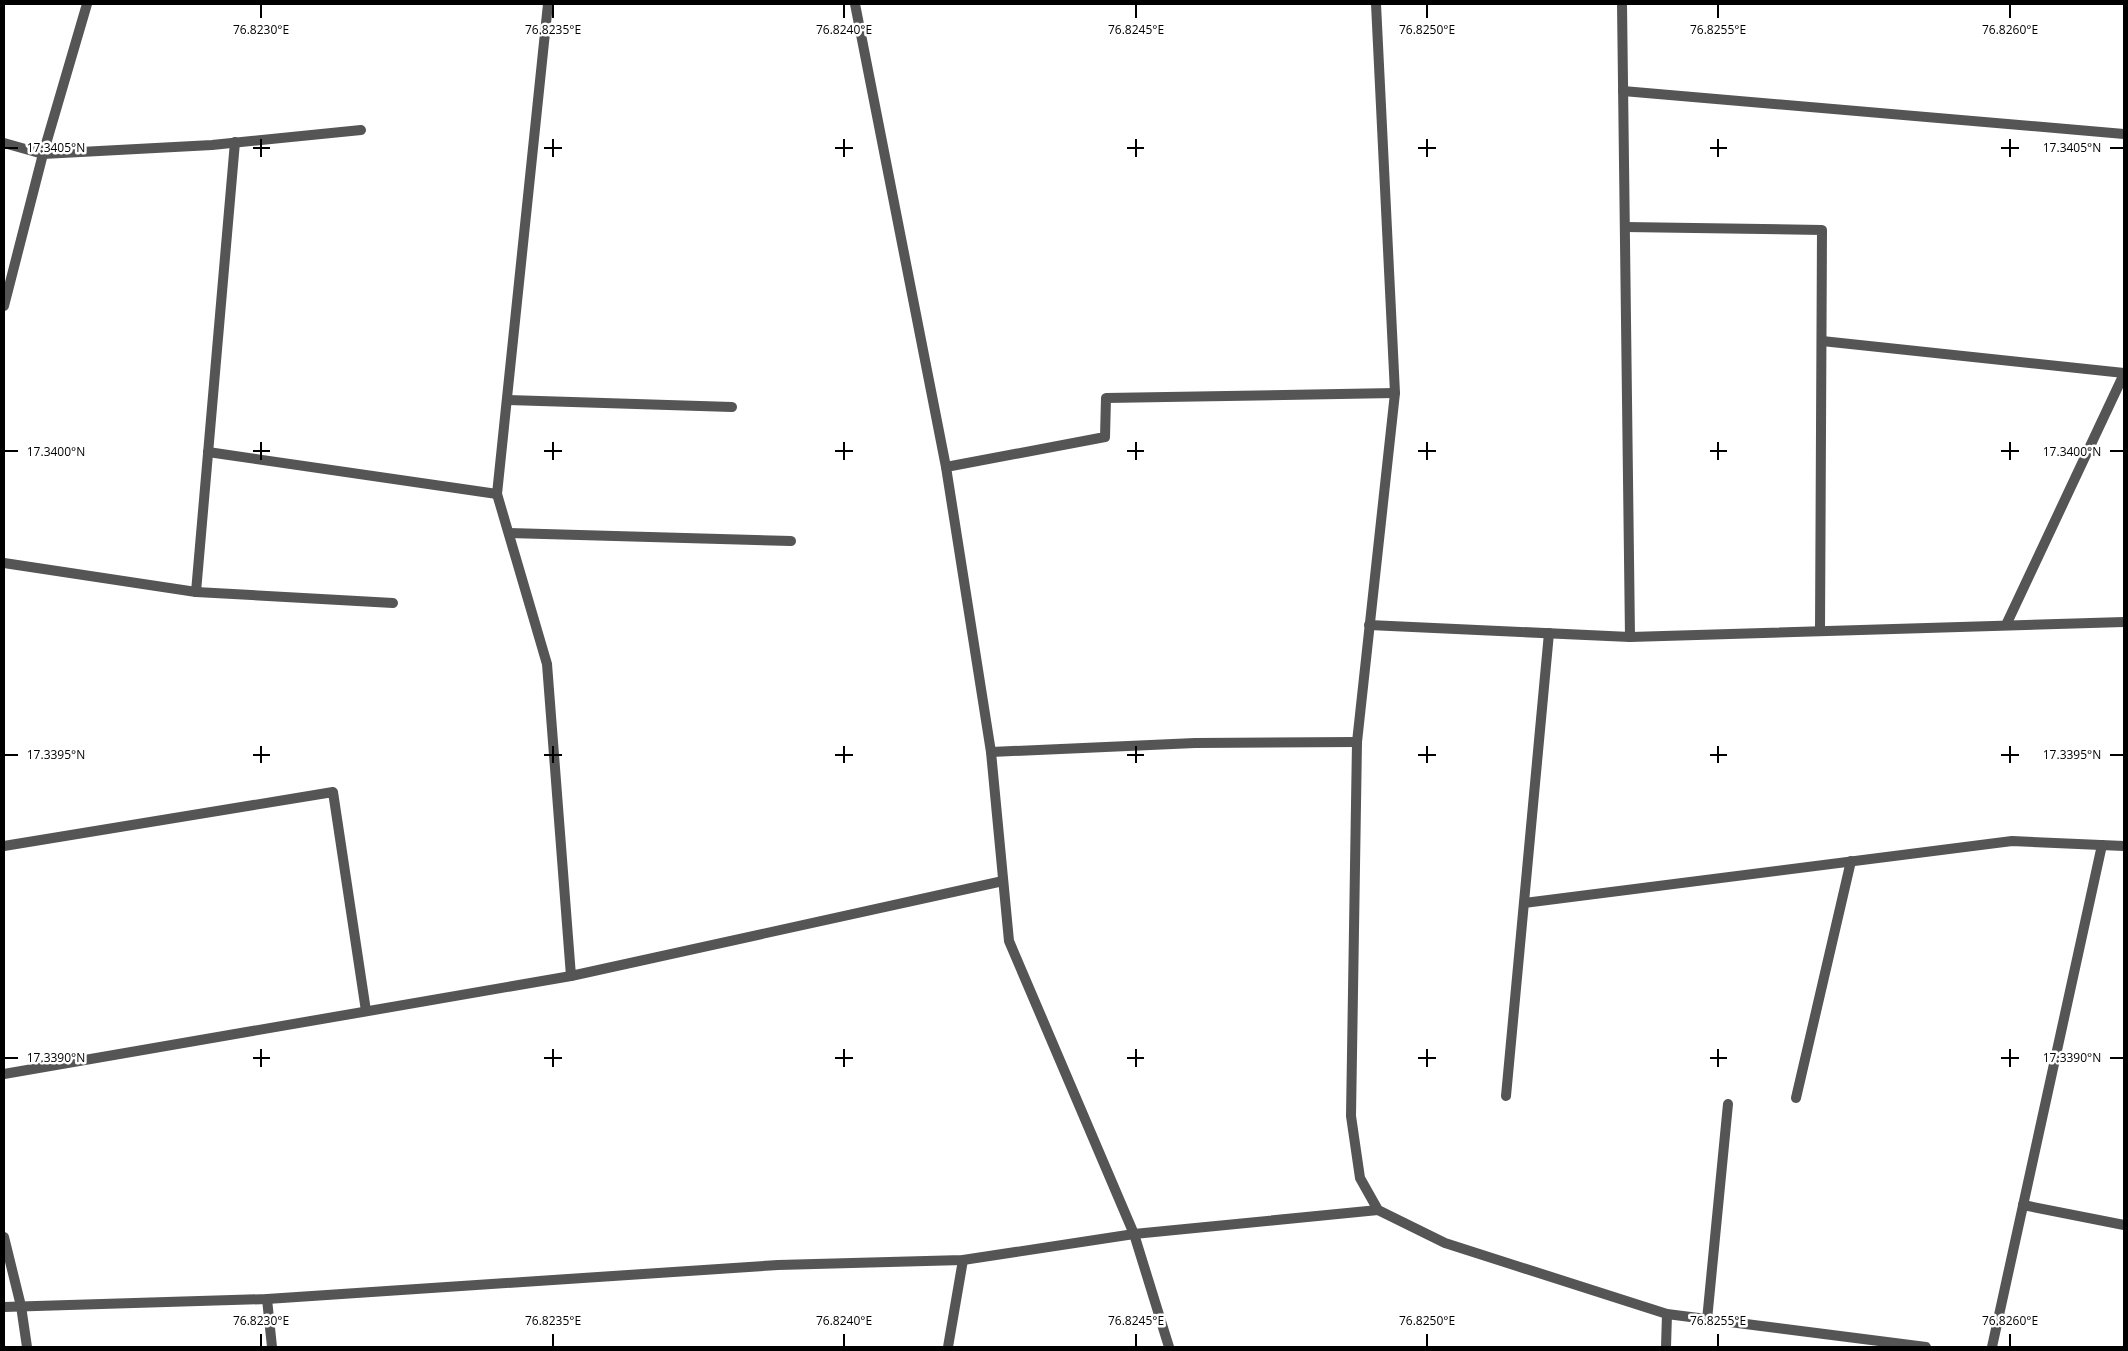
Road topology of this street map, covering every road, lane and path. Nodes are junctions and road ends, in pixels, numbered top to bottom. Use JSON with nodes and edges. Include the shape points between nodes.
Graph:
{"nodes":[{"id":1,"x":87,"y":4,"type":"edge"},
{"id":2,"x":548,"y":4,"type":"edge"},
{"id":3,"x":855,"y":4,"type":"edge"},
{"id":4,"x":1376,"y":4,"type":"edge"},
{"id":5,"x":1622,"y":4,"type":"edge"},
{"id":6,"x":1623,"y":91,"type":"junction"},
{"id":7,"x":361,"y":130,"type":"dead end"},
{"id":8,"x":2124,"y":134,"type":"edge"},
{"id":9,"x":235,"y":142,"type":"junction"},
{"id":10,"x":4,"y":143,"type":"edge"},
{"id":11,"x":43,"y":154,"type":"junction"},
{"id":12,"x":1625,"y":227,"type":"junction"},
{"id":13,"x":4,"y":306,"type":"edge"},
{"id":14,"x":1822,"y":341,"type":"junction"},
{"id":15,"x":2124,"y":373,"type":"edge"},
{"id":16,"x":1395,"y":393,"type":"junction"},
{"id":17,"x":507,"y":400,"type":"junction"},
{"id":18,"x":732,"y":407,"type":"dead end"},
{"id":19,"x":208,"y":452,"type":"junction"},
{"id":20,"x":946,"y":467,"type":"junction"},
{"id":21,"x":497,"y":494,"type":"junction"},
{"id":22,"x":508,"y":532,"type":"junction"},
{"id":23,"x":791,"y":541,"type":"dead end"},
{"id":24,"x":4,"y":563,"type":"edge"},
{"id":25,"x":196,"y":592,"type":"junction"},
{"id":26,"x":393,"y":603,"type":"dead end"},
{"id":27,"x":2124,"y":622,"type":"edge"},
{"id":28,"x":1369,"y":625,"type":"junction"},
{"id":29,"x":2006,"y":625,"type":"junction"},
{"id":30,"x":1820,"y":631,"type":"junction"},
{"id":31,"x":1549,"y":633,"type":"junction"},
{"id":32,"x":1630,"y":637,"type":"junction"},
{"id":33,"x":1356,"y":742,"type":"junction"},
{"id":34,"x":991,"y":752,"type":"junction"},
{"id":35,"x":2102,"y":845,"type":"junction"},
{"id":36,"x":4,"y":846,"type":"edge"},
{"id":37,"x":2124,"y":846,"type":"edge"},
{"id":38,"x":1851,"y":861,"type":"junction"},
{"id":39,"x":1003,"y":882,"type":"junction"},
{"id":40,"x":1524,"y":903,"type":"junction"},
{"id":41,"x":572,"y":976,"type":"junction"},
{"id":42,"x":366,"y":1011,"type":"junction"},
{"id":43,"x":4,"y":1074,"type":"edge"},
{"id":44,"x":1506,"y":1096,"type":"dead end"},
{"id":45,"x":1796,"y":1098,"type":"dead end"},
{"id":46,"x":1728,"y":1104,"type":"dead end"},
{"id":47,"x":2023,"y":1206,"type":"junction"},
{"id":48,"x":1378,"y":1210,"type":"junction"},
{"id":49,"x":2124,"y":1226,"type":"edge"},
{"id":50,"x":1134,"y":1234,"type":"junction"},
{"id":51,"x":4,"y":1237,"type":"edge"},
{"id":52,"x":963,"y":1260,"type":"junction"},
{"id":53,"x":267,"y":1299,"type":"junction"},
{"id":54,"x":21,"y":1306,"type":"junction"},
{"id":55,"x":4,"y":1307,"type":"edge"},
{"id":56,"x":1667,"y":1314,"type":"junction"},
{"id":57,"x":1707,"y":1320,"type":"junction"},
{"id":58,"x":27,"y":1347,"type":"edge"},
{"id":59,"x":272,"y":1347,"type":"edge"},
{"id":60,"x":948,"y":1347,"type":"edge"},
{"id":61,"x":1168,"y":1347,"type":"edge"},
{"id":62,"x":1666,"y":1347,"type":"edge"},
{"id":63,"x":1926,"y":1347,"type":"edge"},
{"id":64,"x":1992,"y":1347,"type":"edge"}],
"edges":[{"from":1,"to":11,"type":"street"},
{"from":2,"to":17,"type":"street"},
{"from":3,"to":20,"type":"street"},
{"from":4,"to":16,"type":"street"},
{"from":5,"to":6,"type":"street"},
{"from":6,"to":8,"type":"street"},
{"from":6,"to":12,"type":"street"},
{"from":7,"to":9,"type":"street"},
{"from":9,"to":11,"type":"street"},
{"from":9,"to":19,"type":"street"},
{"from":10,"to":11,"type":"street"},
{"from":11,"to":13,"type":"street"},
{"from":12,"to":14,"type":"street","via":[[1822,230]]},
{"from":12,"to":32,"type":"street"},
{"from":14,"to":15,"type":"street"},
{"from":14,"to":30,"type":"street"},
{"from":15,"to":29,"type":"street"},
{"from":16,"to":20,"type":"street","via":[[1106,398],[1105,437]]},
{"from":16,"to":28,"type":"street"},
{"from":17,"to":18,"type":"street"},
{"from":17,"to":21,"type":"street"},
{"from":19,"to":21,"type":"street"},
{"from":19,"to":25,"type":"street"},
{"from":20,"to":34,"type":"street"},
{"from":21,"to":22,"type":"street"},
{"from":22,"to":23,"type":"street"},
{"from":22,"to":41,"type":"street","via":[[547,664]]},
{"from":24,"to":25,"type":"street"},
{"from":25,"to":26,"type":"street"},
{"from":27,"to":29,"type":"street"},
{"from":28,"to":31,"type":"street"},
{"from":28,"to":33,"type":"street"},
{"from":29,"to":30,"type":"street"},
{"from":30,"to":32,"type":"street"},
{"from":31,"to":32,"type":"street"},
{"from":31,"to":40,"type":"street"},
{"from":33,"to":34,"type":"street","via":[[1195,743]]},
{"from":33,"to":48,"type":"street","via":[[1351,1116],[1360,1178]]},
{"from":34,"to":39,"type":"street"},
{"from":35,"to":37,"type":"street"},
{"from":35,"to":38,"type":"street","via":[[2012,841]]},
{"from":35,"to":47,"type":"street"},
{"from":36,"to":42,"type":"street","via":[[333,792]]},
{"from":38,"to":40,"type":"street"},
{"from":38,"to":45,"type":"street"},
{"from":39,"to":41,"type":"street"},
{"from":39,"to":50,"type":"street","via":[[1009,941]]},
{"from":40,"to":44,"type":"street"},
{"from":41,"to":42,"type":"street"},
{"from":42,"to":43,"type":"street"},
{"from":46,"to":57,"type":"street"},
{"from":47,"to":49,"type":"street"},
{"from":47,"to":64,"type":"street"},
{"from":48,"to":50,"type":"street"},
{"from":48,"to":56,"type":"street","via":[[1444,1243]]},
{"from":50,"to":52,"type":"street"},
{"from":50,"to":61,"type":"street"},
{"from":51,"to":54,"type":"street"},
{"from":52,"to":53,"type":"street","via":[[778,1265]]},
{"from":52,"to":60,"type":"street"},
{"from":53,"to":54,"type":"street"},
{"from":53,"to":59,"type":"street"},
{"from":54,"to":55,"type":"street"},
{"from":54,"to":58,"type":"street"},
{"from":56,"to":57,"type":"street"},
{"from":56,"to":62,"type":"street"},
{"from":57,"to":63,"type":"street"}]}
